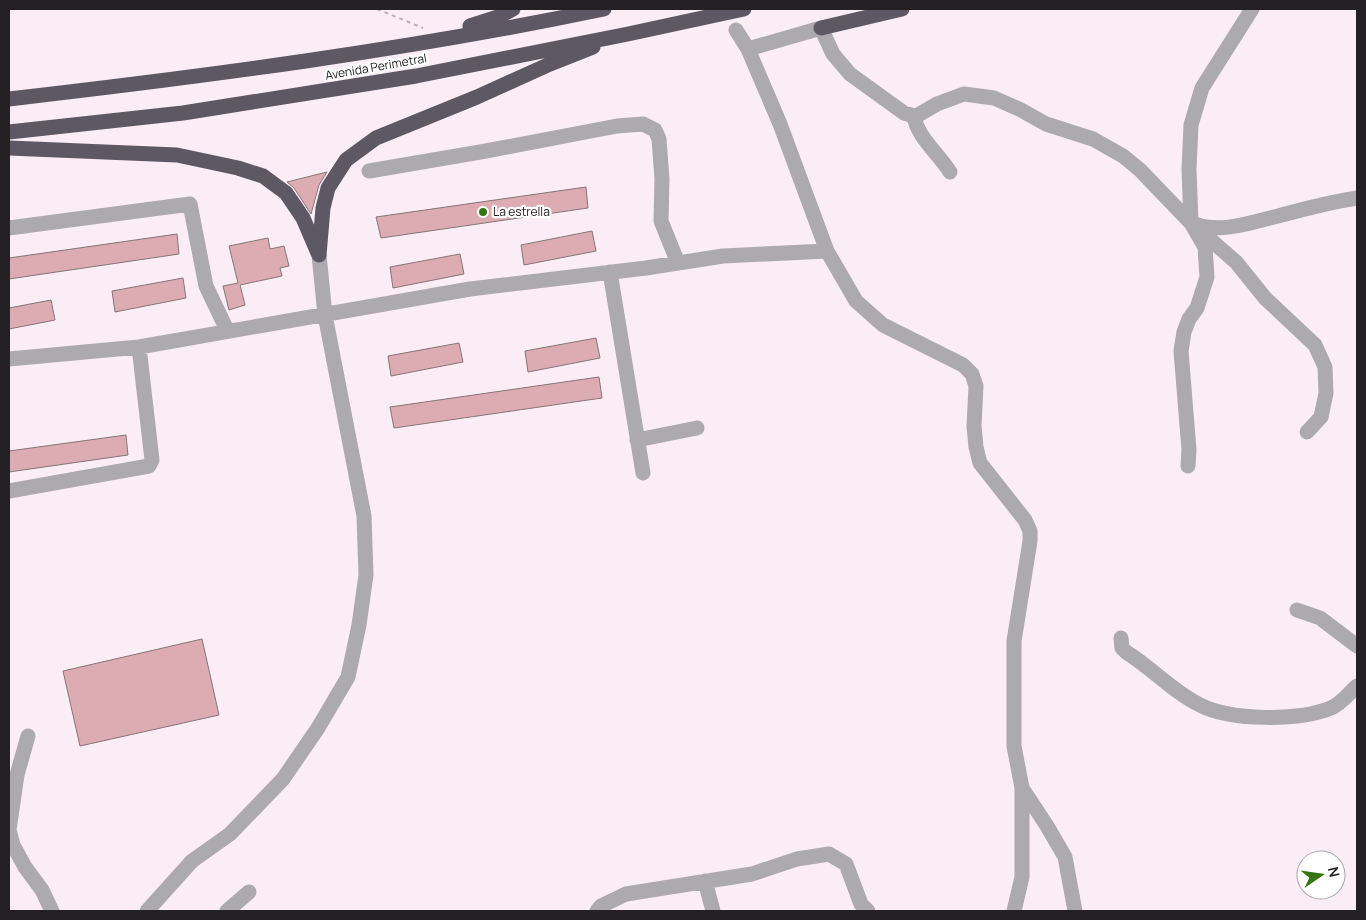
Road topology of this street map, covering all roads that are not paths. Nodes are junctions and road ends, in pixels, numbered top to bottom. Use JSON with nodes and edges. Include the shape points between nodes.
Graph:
{"nodes":[{"id":1,"x":512,"y":9,"type":"edge"},
{"id":2,"x":604,"y":9,"type":"edge"},
{"id":3,"x":744,"y":9,"type":"edge"},
{"id":4,"x":902,"y":9,"type":"edge"},
{"id":5,"x":1252,"y":9,"type":"edge"},
{"id":6,"x":821,"y":28,"type":"junction"},
{"id":7,"x":736,"y":30,"type":"dead end"},
{"id":8,"x":628,"y":34,"type":"junction"},
{"id":9,"x":412,"y":46,"type":"junction"},
{"id":10,"x":748,"y":49,"type":"junction"},
{"id":11,"x":9,"y":99,"type":"edge"},
{"id":12,"x":914,"y":116,"type":"junction"},
{"id":13,"x":9,"y":132,"type":"edge"},
{"id":14,"x":9,"y":148,"type":"edge"},
{"id":15,"x":369,"y":171,"type":"dead end"},
{"id":16,"x":950,"y":172,"type":"dead end"},
{"id":17,"x":1357,"y":198,"type":"edge"},
{"id":18,"x":1191,"y":223,"type":"junction"},
{"id":19,"x":9,"y":228,"type":"edge"},
{"id":20,"x":827,"y":251,"type":"junction"},
{"id":21,"x":319,"y":255,"type":"junction"},
{"id":22,"x":678,"y":263,"type":"junction"},
{"id":23,"x":610,"y":272,"type":"junction"},
{"id":24,"x":325,"y":314,"type":"junction"},
{"id":25,"x":227,"y":330,"type":"junction"},
{"id":26,"x":139,"y":347,"type":"junction"},
{"id":27,"x":9,"y":359,"type":"edge"},
{"id":28,"x":697,"y":428,"type":"dead end"},
{"id":29,"x":1307,"y":432,"type":"dead end"},
{"id":30,"x":637,"y":440,"type":"junction"},
{"id":31,"x":1188,"y":466,"type":"dead end"},
{"id":32,"x":643,"y":474,"type":"dead end"},
{"id":33,"x":9,"y":491,"type":"edge"},
{"id":34,"x":1297,"y":610,"type":"dead end"},
{"id":35,"x":1121,"y":638,"type":"dead end"},
{"id":36,"x":1357,"y":646,"type":"edge"},
{"id":37,"x":1357,"y":686,"type":"edge"},
{"id":38,"x":28,"y":736,"type":"dead end"},
{"id":39,"x":1022,"y":788,"type":"junction"},
{"id":40,"x":705,"y":882,"type":"junction"},
{"id":41,"x":250,"y":892,"type":"dead end"},
{"id":42,"x":159,"y":896,"type":"junction"},
{"id":43,"x":52,"y":911,"type":"edge"},
{"id":44,"x":147,"y":911,"type":"edge"},
{"id":45,"x":153,"y":911,"type":"edge"},
{"id":46,"x":227,"y":911,"type":"edge"},
{"id":47,"x":597,"y":911,"type":"edge"},
{"id":48,"x":713,"y":911,"type":"edge"},
{"id":49,"x":868,"y":911,"type":"edge"},
{"id":50,"x":1014,"y":911,"type":"edge"},
{"id":51,"x":1075,"y":911,"type":"edge"}],
"edges":[{"from":1,"to":9,"type":"highway","via":[[498,17]]},
{"from":2,"to":9,"type":"highway","name":"Avenida Perimetral"},
{"from":3,"to":8,"type":"highway","name":"Avenida Perimetral"},
{"from":4,"to":6,"type":"highway"},
{"from":5,"to":18,"type":"street","via":[[1202,88],[1191,125]]},
{"from":6,"to":10,"type":"street"},
{"from":6,"to":12,"type":"street","via":[[833,54],[850,74],[898,109]]},
{"from":7,"to":10,"type":"street"},
{"from":8,"to":13,"type":"highway","name":"Avenida Perimetral","via":[[308,94],[183,113]]},
{"from":8,"to":21,"type":"highway","via":[[376,138],[346,160],[328,188]]},
{"from":9,"to":11,"type":"highway","name":"Avenida Perimetral","via":[[236,72]]},
{"from":10,"to":20,"type":"street"},
{"from":12,"to":16,"type":"street","via":[[922,134]]},
{"from":12,"to":18,"type":"street","via":[[964,94],[994,98],[1046,124],[1093,139],[1122,156]]},
{"from":14,"to":21,"type":"highway","via":[[177,154],[263,176],[286,193]]},
{"from":15,"to":22,"type":"street","via":[[643,124],[655,130],[659,139],[661,220]]},
{"from":17,"to":18,"type":"street","via":[[1251,223],[1205,228]]},
{"from":18,"to":29,"type":"street","via":[[1236,262],[1265,298],[1315,345],[1325,367],[1326,393],[1320,416]]},
{"from":18,"to":31,"type":"street","via":[[1205,247],[1207,277],[1197,308],[1184,332],[1181,351]]},
{"from":19,"to":25,"type":"street","via":[[190,204],[206,286]]},
{"from":20,"to":22,"type":"street","via":[[723,256]]},
{"from":20,"to":39,"type":"street","via":[[856,301],[883,325],[963,365],[972,374],[976,386],[974,426],[980,463],[1030,530],[1014,640],[1014,746]]},
{"from":21,"to":24,"type":"street"},
{"from":22,"to":23,"type":"street"},
{"from":23,"to":24,"type":"street","via":[[470,289]]},
{"from":23,"to":30,"type":"street"},
{"from":24,"to":25,"type":"street"},
{"from":24,"to":42,"type":"street","via":[[364,516],[366,575],[348,677],[283,779],[230,834],[192,861]]},
{"from":25,"to":26,"type":"street"},
{"from":26,"to":27,"type":"street"},
{"from":26,"to":33,"type":"street","via":[[152,460],[149,466]]},
{"from":28,"to":30,"type":"street"},
{"from":30,"to":32,"type":"street"},
{"from":34,"to":36,"type":"street","via":[[1320,618]]},
{"from":35,"to":37,"type":"street","via":[[1126,652],[1214,712],[1244,717],[1304,714],[1332,708]]},
{"from":38,"to":43,"type":"street","via":[[17,775],[9,830],[25,867]]},
{"from":39,"to":50,"type":"street","via":[[1022,877]]},
{"from":39,"to":51,"type":"street","via":[[1065,857]]},
{"from":40,"to":47,"type":"street","via":[[626,894]]},
{"from":40,"to":48,"type":"street"},
{"from":40,"to":49,"type":"street","via":[[752,874],[797,859],[829,854],[846,864],[861,904]]},
{"from":41,"to":46,"type":"street"},
{"from":42,"to":44,"type":"street"},
{"from":42,"to":45,"type":"street"}]}
